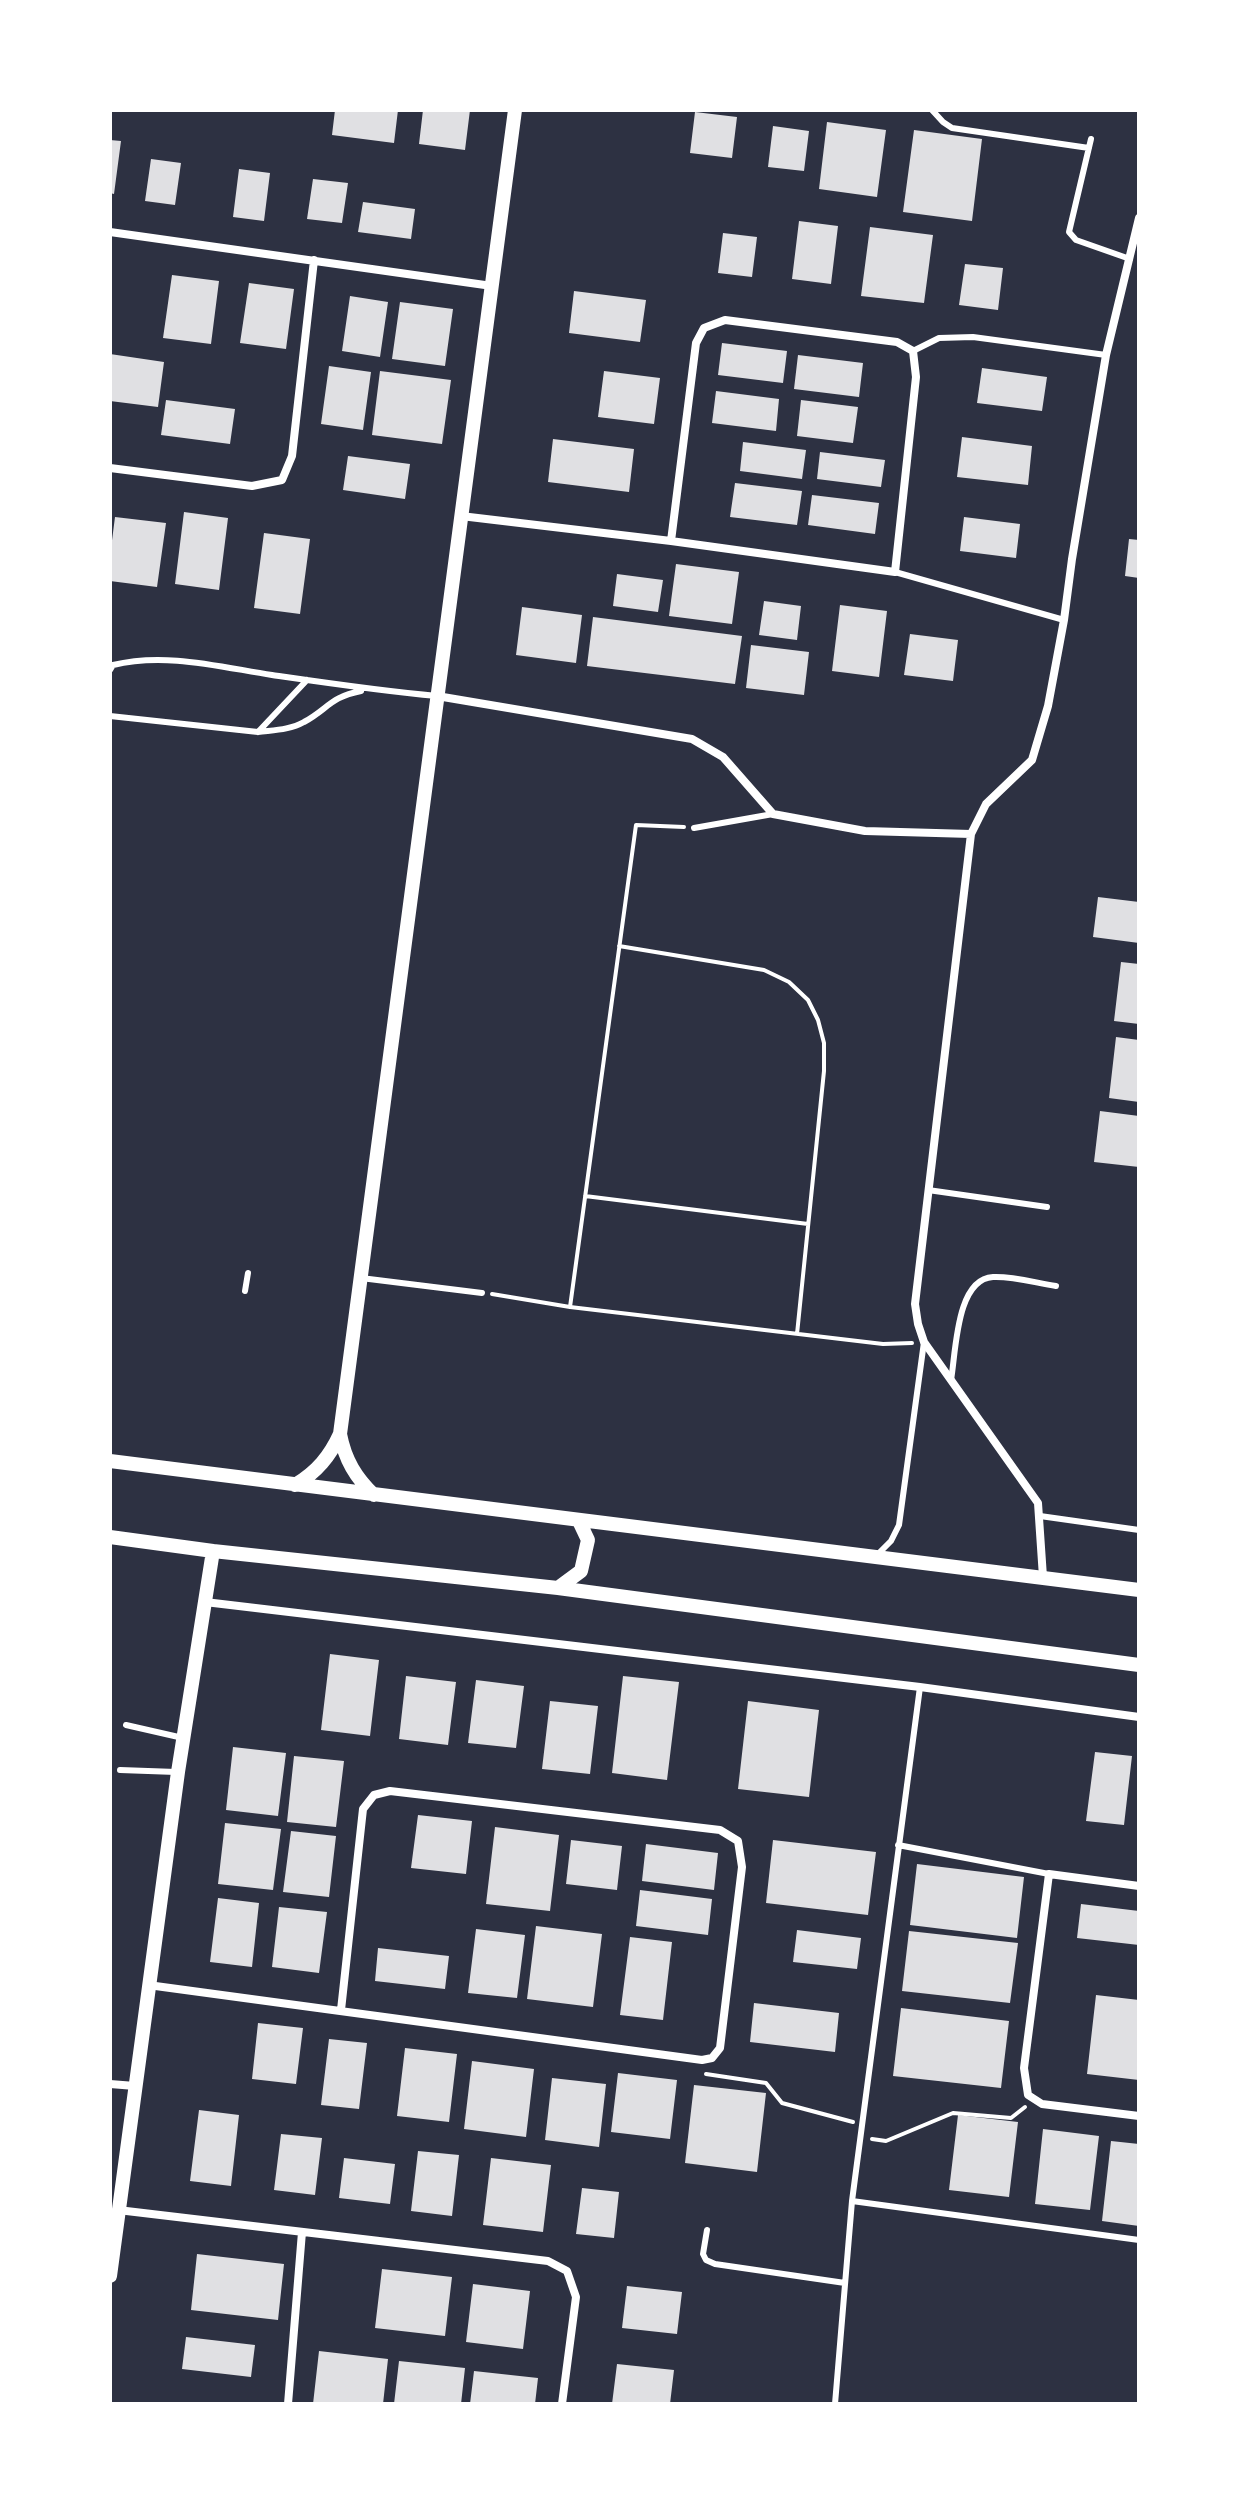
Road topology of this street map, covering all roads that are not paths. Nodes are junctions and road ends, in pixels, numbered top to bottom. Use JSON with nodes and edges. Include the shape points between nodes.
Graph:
{"nodes":[{"id":1,"x":515,"y":110,"type":"edge"},
{"id":2,"x":932,"y":110,"type":"edge"},
{"id":3,"x":1091,"y":139,"type":"dead end"},
{"id":4,"x":1089,"y":148,"type":"junction"},
{"id":5,"x":1139,"y":218,"type":"edge"},
{"id":6,"x":110,"y":232,"type":"edge"},
{"id":7,"x":1138,"y":232,"type":"edge"},
{"id":8,"x":1130,"y":259,"type":"junction"},
{"id":9,"x":314,"y":260,"type":"junction"},
{"id":10,"x":492,"y":286,"type":"junction"},
{"id":11,"x":913,"y":351,"type":"junction"},
{"id":12,"x":1106,"y":355,"type":"junction"},
{"id":13,"x":110,"y":468,"type":"edge"},
{"id":14,"x":461,"y":516,"type":"junction"},
{"id":15,"x":671,"y":541,"type":"junction"},
{"id":16,"x":895,"y":572,"type":"junction"},
{"id":17,"x":1064,"y":620,"type":"junction"},
{"id":18,"x":110,"y":670,"type":"edge"},
{"id":19,"x":307,"y":680,"type":"junction"},
{"id":20,"x":369,"y":690,"type":"junction"},
{"id":21,"x":437,"y":696,"type":"junction"},
{"id":22,"x":110,"y":716,"type":"edge"},
{"id":23,"x":258,"y":732,"type":"junction"},
{"id":24,"x":773,"y":814,"type":"junction"},
{"id":25,"x":694,"y":828,"type":"road end"},
{"id":26,"x":971,"y":834,"type":"junction"},
{"id":27,"x":928,"y":1190,"type":"junction"},
{"id":28,"x":1047,"y":1207,"type":"dead end"},
{"id":29,"x":248,"y":1273,"type":"dead end"},
{"id":30,"x":361,"y":1278,"type":"junction"},
{"id":31,"x":1056,"y":1286,"type":"dead end"},
{"id":32,"x":245,"y":1291,"type":"dead end"},
{"id":33,"x":482,"y":1293,"type":"road end"},
{"id":34,"x":924,"y":1342,"type":"junction"},
{"id":35,"x":951,"y":1380,"type":"junction"},
{"id":36,"x":340,"y":1434,"type":"junction"},
{"id":37,"x":110,"y":1461,"type":"edge"},
{"id":38,"x":295,"y":1485,"type":"junction"},
{"id":39,"x":375,"y":1495,"type":"junction"},
{"id":40,"x":1040,"y":1516,"type":"junction"},
{"id":41,"x":579,"y":1521,"type":"junction"},
{"id":42,"x":1139,"y":1530,"type":"edge"},
{"id":43,"x":110,"y":1537,"type":"edge"},
{"id":44,"x":213,"y":1551,"type":"junction"},
{"id":45,"x":876,"y":1557,"type":"junction"},
{"id":46,"x":1043,"y":1577,"type":"junction"},
{"id":47,"x":558,"y":1588,"type":"junction"},
{"id":48,"x":1139,"y":1590,"type":"edge"},
{"id":49,"x":205,"y":1602,"type":"junction"},
{"id":50,"x":1139,"y":1665,"type":"edge"},
{"id":51,"x":920,"y":1687,"type":"junction"},
{"id":52,"x":1139,"y":1717,"type":"edge"},
{"id":53,"x":126,"y":1725,"type":"dead end"},
{"id":54,"x":183,"y":1738,"type":"junction"},
{"id":55,"x":120,"y":1770,"type":"dead end"},
{"id":56,"x":178,"y":1772,"type":"junction"},
{"id":57,"x":898,"y":1845,"type":"junction"},
{"id":58,"x":1049,"y":1874,"type":"junction"},
{"id":59,"x":1139,"y":1886,"type":"edge"},
{"id":60,"x":148,"y":1985,"type":"junction"},
{"id":61,"x":341,"y":2010,"type":"junction"},
{"id":62,"x":110,"y":2084,"type":"edge"},
{"id":63,"x":135,"y":2086,"type":"junction"},
{"id":64,"x":1139,"y":2116,"type":"edge"},
{"id":65,"x":852,"y":2201,"type":"junction"},
{"id":66,"x":118,"y":2210,"type":"junction"},
{"id":67,"x":707,"y":2230,"type":"dead end"},
{"id":68,"x":302,"y":2232,"type":"junction"},
{"id":69,"x":1139,"y":2240,"type":"edge"},
{"id":70,"x":110,"y":2276,"type":"edge"},
{"id":71,"x":845,"y":2283,"type":"junction"},
{"id":72,"x":288,"y":2404,"type":"edge"},
{"id":73,"x":562,"y":2404,"type":"edge"},
{"id":74,"x":835,"y":2404,"type":"edge"}],
"edges":[{"from":1,"to":10,"type":"street"},
{"from":2,"to":4,"type":"lane","via":[[952,128]]},
{"from":3,"to":4,"type":"lane"},
{"from":4,"to":8,"type":"lane","via":[[1069,232],[1076,240]]},
{"from":5,"to":7,"type":"street"},
{"from":6,"to":9,"type":"street"},
{"from":7,"to":8,"type":"street"},
{"from":8,"to":12,"type":"street"},
{"from":9,"to":10,"type":"street"},
{"from":9,"to":13,"type":"street","via":[[292,456],[282,480],[252,486]]},
{"from":10,"to":14,"type":"street"},
{"from":11,"to":12,"type":"lane","via":[[939,338],[973,337]]},
{"from":11,"to":15,"type":"street","via":[[897,342],[725,320],[704,328],[696,343]]},
{"from":11,"to":16,"type":"street","via":[[916,377]]},
{"from":12,"to":17,"type":"street"},
{"from":14,"to":15,"type":"street"},
{"from":14,"to":21,"type":"street"},
{"from":15,"to":16,"type":"street"},
{"from":16,"to":17,"type":"lane"},
{"from":17,"to":26,"type":"street","via":[[1032,760],[986,804]]},
{"from":18,"to":19,"type":"lane","via":[[132,660],[177,660]]},
{"from":19,"to":20,"type":"lane"},
{"from":19,"to":23,"type":"lane"},
{"from":20,"to":21,"type":"lane"},
{"from":20,"to":23,"type":"lane","via":[[329,702],[303,723]]},
{"from":21,"to":24,"type":"street","via":[[692,739],[723,757]]},
{"from":21,"to":30,"type":"street"},
{"from":22,"to":23,"type":"lane"},
{"from":24,"to":25,"type":"lane"},
{"from":24,"to":26,"type":"street","via":[[865,831]]},
{"from":26,"to":27,"type":"street"},
{"from":27,"to":28,"type":"lane"},
{"from":27,"to":34,"type":"street","via":[[915,1304]]},
{"from":29,"to":32,"type":"lane"},
{"from":30,"to":33,"type":"lane"},
{"from":30,"to":36,"type":"street"},
{"from":31,"to":35,"type":"lane","via":[[994,1277],[977,1283],[965,1297]]},
{"from":34,"to":35,"type":"street"},
{"from":34,"to":45,"type":"lane","via":[[899,1525]]},
{"from":35,"to":40,"type":"street","via":[[1031,1491]]},
{"from":36,"to":38,"type":"street","via":[[318,1469]]},
{"from":36,"to":39,"type":"street","via":[[353,1472]]},
{"from":37,"to":38,"type":"street"},
{"from":38,"to":39,"type":"street"},
{"from":39,"to":41,"type":"street"},
{"from":40,"to":42,"type":"lane"},
{"from":40,"to":46,"type":"street"},
{"from":41,"to":45,"type":"street"},
{"from":41,"to":47,"type":"street","via":[[588,1540],[581,1571]]},
{"from":43,"to":44,"type":"street"},
{"from":44,"to":47,"type":"street"},
{"from":44,"to":49,"type":"street"},
{"from":45,"to":46,"type":"street"},
{"from":46,"to":48,"type":"street"},
{"from":47,"to":50,"type":"street"},
{"from":49,"to":51,"type":"street"},
{"from":49,"to":54,"type":"street"},
{"from":51,"to":52,"type":"street"},
{"from":51,"to":57,"type":"lane"},
{"from":53,"to":54,"type":"lane"},
{"from":54,"to":56,"type":"street"},
{"from":55,"to":56,"type":"lane"},
{"from":56,"to":60,"type":"street"},
{"from":57,"to":58,"type":"lane"},
{"from":57,"to":65,"type":"lane"},
{"from":58,"to":59,"type":"street"},
{"from":58,"to":64,"type":"street","via":[[1024,2068],[1028,2095],[1042,2104]]},
{"from":60,"to":61,"type":"street"},
{"from":60,"to":63,"type":"street"},
{"from":61,"to":61,"type":"street","via":[[363,1809],[374,1795],[390,1791],[720,1830],[738,1841],[742,1867],[720,2048],[712,2058]]},
{"from":62,"to":63,"type":"street"},
{"from":63,"to":66,"type":"street"},
{"from":65,"to":69,"type":"lane"},
{"from":65,"to":71,"type":"lane"},
{"from":66,"to":68,"type":"street"},
{"from":66,"to":70,"type":"street"},
{"from":67,"to":71,"type":"lane","via":[[703,2254],[715,2264]]},
{"from":68,"to":72,"type":"street"},
{"from":68,"to":73,"type":"street","via":[[548,2261],[567,2271],[576,2297]]},
{"from":71,"to":74,"type":"lane"}]}
